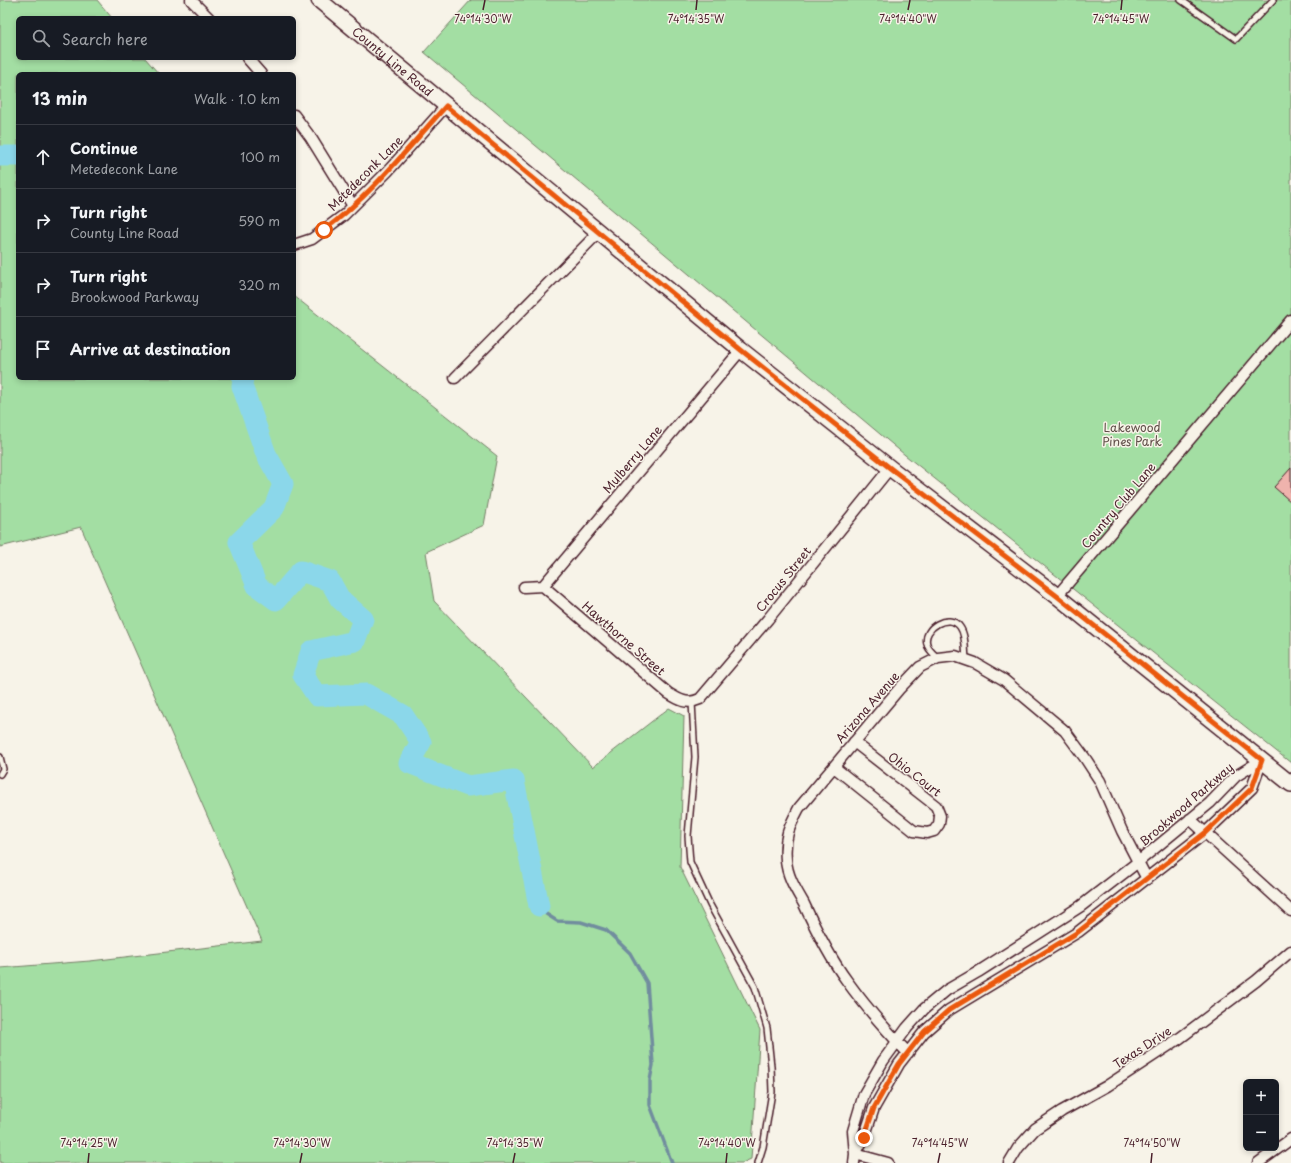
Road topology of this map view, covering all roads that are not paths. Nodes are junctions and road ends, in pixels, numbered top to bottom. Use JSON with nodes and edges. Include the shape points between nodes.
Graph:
{"nodes":[{"id":1,"x":191,"y":0,"type":"edge"},
{"id":2,"x":1181,"y":0,"type":"edge"},
{"id":3,"x":1273,"y":0,"type":"edge"},
{"id":4,"x":325,"y":2,"type":"edge"},
{"id":5,"x":207,"y":16,"type":"edge"},
{"id":6,"x":249,"y":60,"type":"edge"},
{"id":7,"x":259,"y":72,"type":"edge"},
{"id":8,"x":446,"y":106,"type":"junction"},
{"id":9,"x":296,"y":118,"type":"edge"},
{"id":10,"x":353,"y":206,"type":"junction"},
{"id":11,"x":599,"y":232,"type":"junction"},
{"id":12,"x":296,"y":244,"type":"edge"},
{"id":13,"x":1291,"y":320,"type":"edge"},
{"id":14,"x":741,"y":350,"type":"junction"},
{"id":15,"x":455,"y":378,"type":"dead end"},
{"id":16,"x":890,"y":468,"type":"junction"},
{"id":17,"x":543,"y":586,"type":"junction"},
{"id":18,"x":524,"y":587,"type":"dead end"},
{"id":19,"x":1057,"y":596,"type":"junction"},
{"id":20,"x":938,"y":658,"type":"junction"},
{"id":21,"x":966,"y":660,"type":"junction"},
{"id":22,"x":692,"y":702,"type":"junction"},
{"id":23,"x":854,"y":742,"type":"junction"},
{"id":24,"x":0,"y":757,"type":"edge"},
{"id":25,"x":1262,"y":760,"type":"junction"},
{"id":26,"x":834,"y":767,"type":"junction"},
{"id":27,"x":0,"y":774,"type":"edge"},
{"id":28,"x":1291,"y":784,"type":"edge"},
{"id":29,"x":1190,"y":820,"type":"junction"},
{"id":30,"x":1205,"y":833,"type":"junction"},
{"id":31,"x":1138,"y":862,"type":"junction"},
{"id":32,"x":1147,"y":878,"type":"junction"},
{"id":33,"x":1291,"y":911,"type":"edge"},
{"id":34,"x":1291,"y":951,"type":"edge"},
{"id":35,"x":898,"y":1041,"type":"junction"},
{"id":36,"x":908,"y":1052,"type":"junction"},
{"id":37,"x":1291,"y":1140,"type":"edge"},
{"id":38,"x":854,"y":1158,"type":"edge"},
{"id":39,"x":758,"y":1163,"type":"edge"},
{"id":40,"x":888,"y":1163,"type":"edge"},
{"id":41,"x":1009,"y":1163,"type":"edge"},
{"id":42,"x":1258,"y":1163,"type":"edge"}],
"edges":[{"from":1,"to":5,"type":"street"},
{"from":2,"to":3,"type":"lane","via":[[1236,39]]},
{"from":4,"to":8,"type":"main road","name":"County Line Road"},
{"from":6,"to":7,"type":"street"},
{"from":8,"to":10,"type":"street","name":"Metedeconk Lane"},
{"from":8,"to":11,"type":"main road","name":"County Line Road"},
{"from":9,"to":10,"type":"street"},
{"from":10,"to":12,"type":"street","name":"Metedeconk Lane","via":[[312,239]]},
{"from":11,"to":14,"type":"main road","name":"County Line Road"},
{"from":11,"to":15,"type":"street"},
{"from":13,"to":19,"type":"street","name":"Country Club Lane"},
{"from":14,"to":16,"type":"main road","name":"County Line Road"},
{"from":14,"to":17,"type":"street","name":"Mulberry Lane"},
{"from":16,"to":19,"type":"main road","name":"County Line Road"},
{"from":16,"to":22,"type":"street","name":"Crocus Street","via":[[768,619],[700,699]]},
{"from":17,"to":18,"type":"street"},
{"from":17,"to":22,"type":"street","name":"Hawthorne Street","via":[[668,693],[679,700]]},
{"from":19,"to":25,"type":"main road","name":"County Line Road"},
{"from":20,"to":21,"type":"street","name":"Arizona Avenue","via":[[955,656]]},
{"from":20,"to":21,"type":"lane","via":[[926,644],[927,634],[939,623],[949,621],[960,626],[963,632]]},
{"from":20,"to":23,"type":"street","name":"Arizona Avenue","via":[[920,667]]},
{"from":21,"to":31,"type":"street","name":"Arizona Avenue","via":[[1004,680],[1065,731],[1100,781]]},
{"from":22,"to":39,"type":"lane","via":[[695,757],[688,836],[690,862],[710,905],[755,987],[767,1028],[772,1092]]},
{"from":23,"to":26,"type":"street","name":"Arizona Avenue"},
{"from":23,"to":26,"type":"street","name":"Ohio Court","via":[[936,806],[940,816],[939,824],[934,831],[914,831]]},
{"from":24,"to":27,"type":"lane","via":[[3,769]]},
{"from":25,"to":28,"type":"main road","name":"County Line Road"},
{"from":25,"to":29,"type":"street","name":"Brookwood Parkway","via":[[1236,776]]},
{"from":25,"to":30,"type":"street","via":[[1252,788]]},
{"from":26,"to":35,"type":"street","name":"Arizona Avenue","via":[[800,808],[788,828],[788,874],[846,980]]},
{"from":29,"to":30,"type":"street"},
{"from":29,"to":31,"type":"street","name":"Brookwood Parkway"},
{"from":30,"to":32,"type":"street"},
{"from":30,"to":33,"type":"street"},
{"from":31,"to":32,"type":"street","name":"Arizona Avenue"},
{"from":31,"to":35,"type":"street","name":"Brookwood Parkway","via":[[1081,906],[947,990],[924,1009]]},
{"from":32,"to":36,"type":"street","via":[[1078,932],[949,1010],[924,1032]]},
{"from":34,"to":41,"type":"street","name":"Texas Drive","via":[[1256,981],[1180,1038],[1035,1129]]},
{"from":35,"to":36,"type":"street","name":"Arizona Avenue"},
{"from":35,"to":38,"type":"street","name":"Brookwood Parkway","via":[[864,1094],[853,1131]]},
{"from":36,"to":38,"type":"street","via":[[874,1108]]},
{"from":37,"to":42,"type":"street"},
{"from":38,"to":40,"type":"street"}]}
